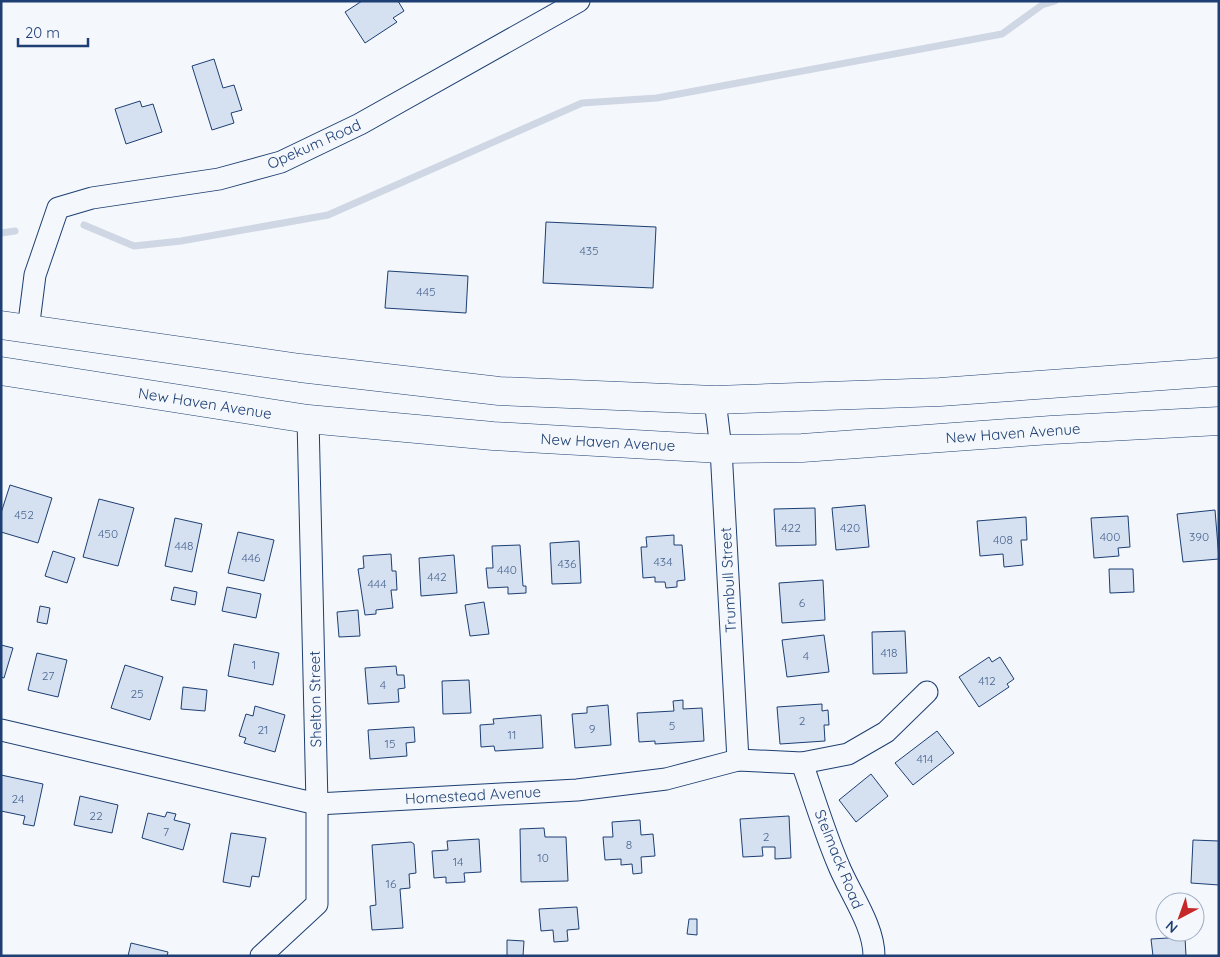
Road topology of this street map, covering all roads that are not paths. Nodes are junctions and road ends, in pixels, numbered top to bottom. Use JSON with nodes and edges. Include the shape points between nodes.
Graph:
{"nodes":[{"id":1,"x":579,"y":1,"type":"edge"},
{"id":2,"x":1,"y":325,"type":"edge"},
{"id":3,"x":28,"y":330,"type":"junction"},
{"id":4,"x":1,"y":371,"type":"edge"},
{"id":5,"x":1219,"y":372,"type":"edge"},
{"id":6,"x":715,"y":400,"type":"junction"},
{"id":7,"x":308,"y":419,"type":"junction"},
{"id":8,"x":1219,"y":421,"type":"edge"},
{"id":9,"x":722,"y":449,"type":"junction"},
{"id":10,"x":927,"y":692,"type":"dead end"},
{"id":11,"x":1,"y":730,"type":"edge"},
{"id":12,"x":738,"y":760,"type":"junction"},
{"id":13,"x":802,"y":763,"type":"junction"},
{"id":14,"x":317,"y":804,"type":"junction"},
{"id":15,"x":261,"y":956,"type":"edge"},
{"id":16,"x":874,"y":956,"type":"edge"}],
"edges":[{"from":1,"to":3,"type":"street","name":"Opekum Road","via":[[360,124],[281,162],[219,179],[92,198],[58,208],[35,275]]},
{"from":2,"to":3,"type":"highway"},
{"from":3,"to":6,"type":"highway","via":[[300,368],[500,391]]},
{"from":4,"to":7,"type":"highway","name":"New Haven Avenue"},
{"from":5,"to":6,"type":"highway","via":[[940,392]]},
{"from":6,"to":9,"type":"street","name":"Trumbull Street"},
{"from":7,"to":9,"type":"highway","name":"New Haven Avenue","via":[[493,436]]},
{"from":7,"to":14,"type":"street","name":"Shelton Street"},
{"from":8,"to":9,"type":"highway","name":"New Haven Avenue","via":[[802,448]]},
{"from":9,"to":12,"type":"street","name":"Trumbull Street"},
{"from":10,"to":13,"type":"street","name":"Homestead Avenue","via":[[886,732],[848,754]]},
{"from":11,"to":14,"type":"street","name":"Homestead Avenue"},
{"from":12,"to":13,"type":"street","name":"Homestead Avenue"},
{"from":12,"to":14,"type":"street","name":"Homestead Avenue","via":[[666,779],[577,790]]},
{"from":13,"to":16,"type":"street","name":"Stelmack Road","via":[[838,865],[874,947]]},
{"from":14,"to":15,"type":"street","name":"Shelton Street","via":[[317,904]]}]}
